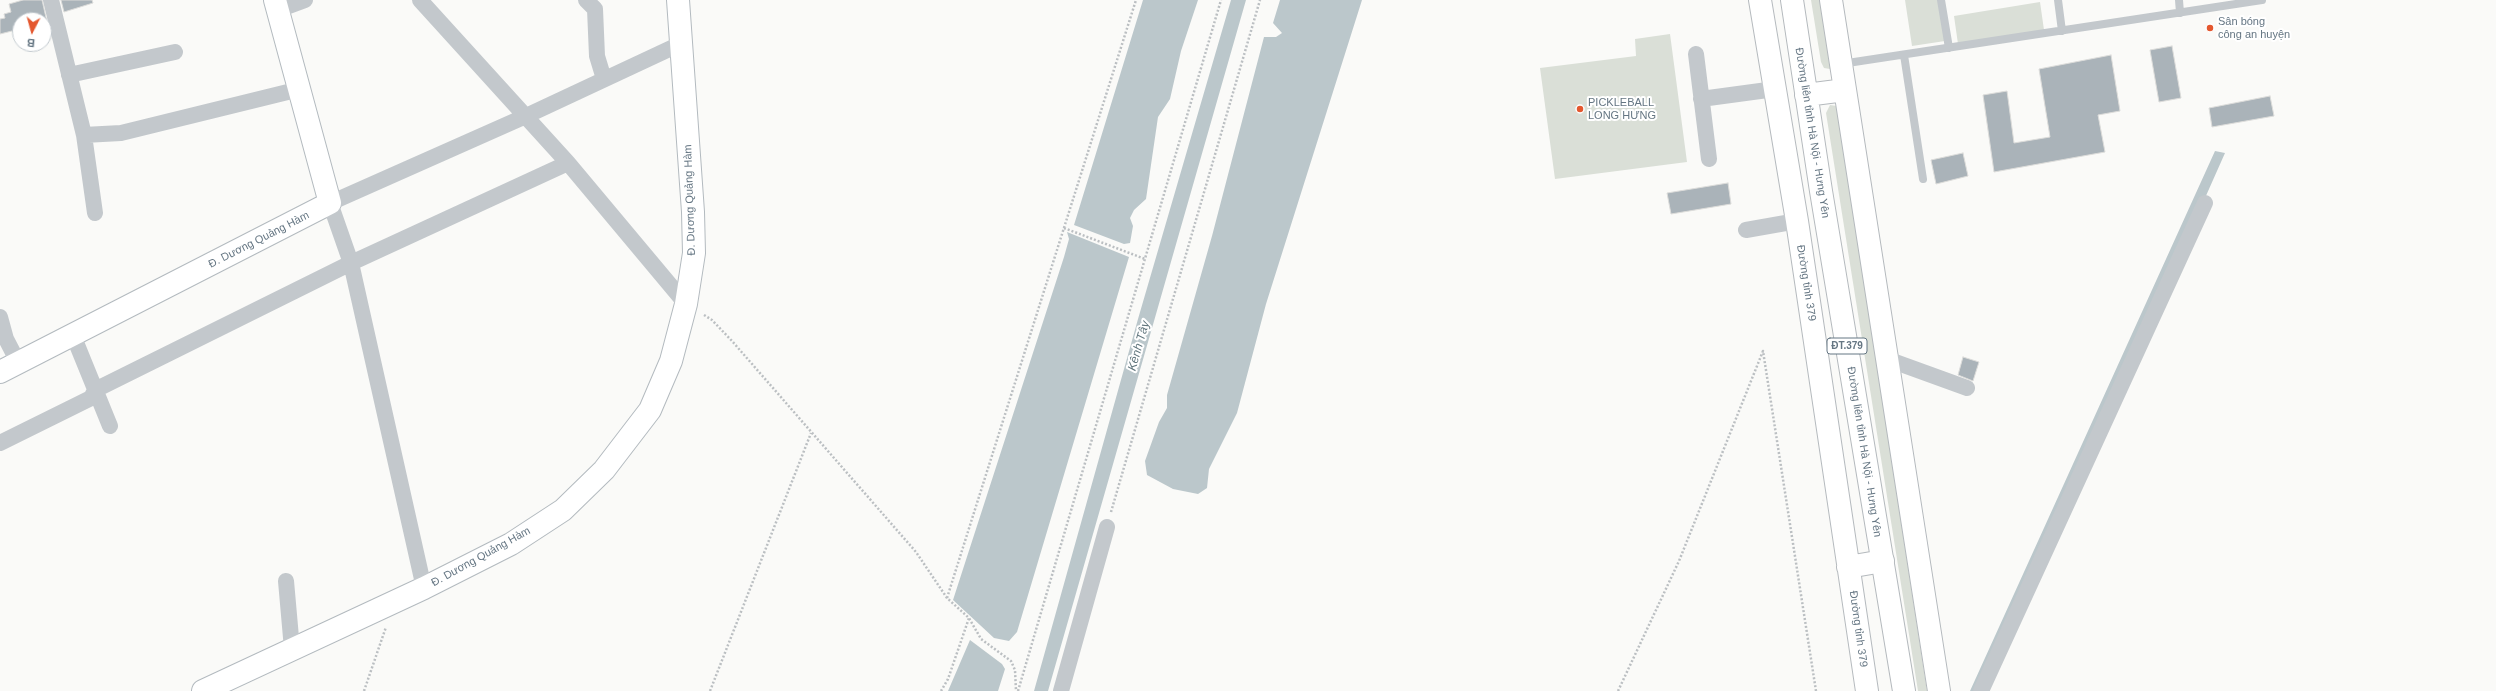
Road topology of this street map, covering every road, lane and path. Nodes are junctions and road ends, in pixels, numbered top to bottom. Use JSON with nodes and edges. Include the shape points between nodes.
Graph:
{"nodes":[{"id":1,"x":50,"y":0,"type":"edge"},
{"id":2,"x":305,"y":0,"type":"edge"},
{"id":3,"x":420,"y":0,"type":"edge"},
{"id":4,"x":586,"y":0,"type":"edge"},
{"id":5,"x":678,"y":0,"type":"edge"},
{"id":6,"x":1136,"y":0,"type":"edge"},
{"id":7,"x":1221,"y":0,"type":"edge"},
{"id":8,"x":1260,"y":0,"type":"edge"},
{"id":9,"x":1760,"y":0,"type":"edge"},
{"id":10,"x":1792,"y":0,"type":"edge"},
{"id":11,"x":1831,"y":0,"type":"edge"},
{"id":12,"x":1942,"y":0,"type":"edge"},
{"id":13,"x":2058,"y":0,"type":"edge"},
{"id":14,"x":2179,"y":0,"type":"edge"},
{"id":15,"x":2262,"y":0,"type":"edge"},
{"id":16,"x":277,"y":5,"type":"edge"},
{"id":17,"x":2180,"y":12,"type":"junction"},
{"id":18,"x":2062,"y":31,"type":"junction"},
{"id":19,"x":680,"y":44,"type":"junction"},
{"id":20,"x":1949,"y":48,"type":"junction"},
{"id":21,"x":175,"y":52,"type":"dead end"},
{"id":22,"x":1696,"y":54,"type":"dead end"},
{"id":23,"x":1904,"y":55,"type":"junction"},
{"id":24,"x":1841,"y":64,"type":"junction"},
{"id":25,"x":69,"y":75,"type":"junction"},
{"id":26,"x":604,"y":79,"type":"junction"},
{"id":27,"x":300,"y":89,"type":"junction"},
{"id":28,"x":1775,"y":89,"type":"junction"},
{"id":29,"x":1805,"y":89,"type":"junction"},
{"id":30,"x":1844,"y":90,"type":"junction"},
{"id":31,"x":1701,"y":99,"type":"junction"},
{"id":32,"x":526,"y":116,"type":"junction"},
{"id":33,"x":84,"y":135,"type":"junction"},
{"id":34,"x":1709,"y":160,"type":"dead end"},
{"id":35,"x":568,"y":163,"type":"junction"},
{"id":36,"x":1923,"y":179,"type":"dead end"},
{"id":37,"x":2205,"y":202,"type":"dead end"},
{"id":38,"x":330,"y":203,"type":"junction"},
{"id":39,"x":95,"y":213,"type":"dead end"},
{"id":40,"x":1825,"y":217,"type":"junction"},
{"id":41,"x":1797,"y":221,"type":"junction"},
{"id":42,"x":1064,"y":228,"type":"junction"},
{"id":43,"x":1746,"y":230,"type":"dead end"},
{"id":44,"x":1145,"y":259,"type":"junction"},
{"id":45,"x":351,"y":263,"type":"junction"},
{"id":46,"x":686,"y":304,"type":"junction"},
{"id":47,"x":0,"y":317,"type":"edge"},
{"id":48,"x":73,"y":335,"type":"junction"},
{"id":49,"x":1887,"y":359,"type":"junction"},
{"id":50,"x":9,"y":368,"type":"edge"},
{"id":51,"x":1967,"y":388,"type":"dead end"},
{"id":52,"x":95,"y":390,"type":"junction"},
{"id":53,"x":110,"y":426,"type":"dead end"},
{"id":54,"x":811,"y":433,"type":"junction"},
{"id":55,"x":0,"y":443,"type":"edge"},
{"id":56,"x":1107,"y":527,"type":"joint"},
{"id":57,"x":1883,"y":561,"type":"junction"},
{"id":58,"x":1848,"y":567,"type":"junction"},
{"id":59,"x":286,"y":581,"type":"dead end"},
{"id":60,"x":424,"y":588,"type":"junction"},
{"id":61,"x":947,"y":598,"type":"junction"},
{"id":62,"x":394,"y":602,"type":"junction"},
{"id":63,"x":969,"y":618,"type":"junction"},
{"id":64,"x":292,"y":649,"type":"junction"},
{"id":65,"x":203,"y":691,"type":"edge"},
{"id":66,"x":364,"y":691,"type":"edge"},
{"id":67,"x":710,"y":691,"type":"edge"},
{"id":68,"x":941,"y":691,"type":"edge"},
{"id":69,"x":1017,"y":691,"type":"edge"},
{"id":70,"x":1061,"y":691,"type":"edge"},
{"id":71,"x":1618,"y":691,"type":"edge"},
{"id":72,"x":1816,"y":691,"type":"edge"},
{"id":73,"x":1867,"y":691,"type":"edge"},
{"id":74,"x":1904,"y":691,"type":"edge"},
{"id":75,"x":1939,"y":691,"type":"edge"},
{"id":76,"x":1981,"y":691,"type":"edge"}],
"edges":[{"from":1,"to":25,"type":"street"},
{"from":2,"to":16,"type":"street"},
{"from":3,"to":32,"type":"street"},
{"from":4,"to":26,"type":"street","via":[[595,9],[597,56]]},
{"from":5,"to":19,"type":"main road","name":"Đ. Dương Quảng Hàm"},
{"from":6,"to":42,"type":"path"},
{"from":7,"to":44,"type":"path"},
{"from":8,"to":56,"type":"path"},
{"from":9,"to":28,"type":"main road","name":"Đường tỉnh 379"},
{"from":10,"to":29,"type":"main road","name":"Đường liên tỉnh Hà Nội - Hưng Yên","number":"ĐT.379"},
{"from":11,"to":24,"type":"main road","number":"ĐT.379"},
{"from":12,"to":20,"type":"lane"},
{"from":13,"to":18,"type":"lane"},
{"from":14,"to":17,"type":"lane"},
{"from":15,"to":17,"type":"lane"},
{"from":16,"to":27,"type":"main road"},
{"from":17,"to":18,"type":"lane"},
{"from":18,"to":20,"type":"lane"},
{"from":19,"to":26,"type":"street"},
{"from":19,"to":46,"type":"main road","name":"Đ. Dương Quảng Hàm","via":[[694,253]]},
{"from":20,"to":23,"type":"lane"},
{"from":21,"to":25,"type":"street"},
{"from":22,"to":31,"type":"street"},
{"from":23,"to":24,"type":"lane"},
{"from":23,"to":36,"type":"lane"},
{"from":24,"to":30,"type":"main road","number":"ĐT.379"},
{"from":25,"to":33,"type":"street"},
{"from":26,"to":32,"type":"street"},
{"from":27,"to":33,"type":"street","via":[[121,133]]},
{"from":27,"to":38,"type":"main road"},
{"from":28,"to":29,"type":"main road"},
{"from":28,"to":31,"type":"street"},
{"from":28,"to":41,"type":"main road","name":"Đường tỉnh 379"},
{"from":29,"to":30,"type":"main road"},
{"from":29,"to":40,"type":"main road","name":"Đường liên tỉnh Hà Nội - Hưng Yên","number":"ĐT.379"},
{"from":30,"to":49,"type":"main road","number":"ĐT.379"},
{"from":31,"to":34,"type":"street"},
{"from":32,"to":35,"type":"street"},
{"from":32,"to":38,"type":"street"},
{"from":33,"to":39,"type":"street"},
{"from":35,"to":45,"type":"street"},
{"from":35,"to":46,"type":"street"},
{"from":37,"to":76,"type":"street"},
{"from":38,"to":45,"type":"street"},
{"from":38,"to":48,"type":"main road","name":"Đ. Dương Quảng Hàm"},
{"from":40,"to":41,"type":"main road"},
{"from":40,"to":57,"type":"main road","name":"Đường liên tỉnh Hà Nội - Hưng Yên","number":"ĐT.379"},
{"from":41,"to":43,"type":"street"},
{"from":41,"to":58,"type":"main road","name":"Đường tỉnh 379"},
{"from":42,"to":44,"type":"path"},
{"from":42,"to":61,"type":"path"},
{"from":44,"to":69,"type":"path"},
{"from":45,"to":52,"type":"street"},
{"from":45,"to":60,"type":"street"},
{"from":46,"to":54,"type":"path","via":[[712,320]]},
{"from":46,"to":60,"type":"main road","name":"Đ. Dương Quảng Hàm","via":[[671,361],[650,410],[604,470],[563,510],[511,544]]},
{"from":47,"to":50,"type":"street","via":[[6,339]]},
{"from":48,"to":50,"type":"main road","name":"Đ. Dương Quảng Hàm"},
{"from":48,"to":52,"type":"street"},
{"from":49,"to":51,"type":"street"},
{"from":49,"to":75,"type":"main road","number":"ĐT.379"},
{"from":52,"to":53,"type":"street"},
{"from":52,"to":55,"type":"street","via":[[91,398]]},
{"from":54,"to":61,"type":"path","via":[[916,552]]},
{"from":54,"to":67,"type":"path"},
{"from":56,"to":70,"type":"street"},
{"from":57,"to":58,"type":"main road"},
{"from":57,"to":74,"type":"main road","name":"Đường liên tỉnh Hà Nội - Hưng Yên","number":"ĐT.379"},
{"from":58,"to":73,"type":"main road","name":"Đường tỉnh 379"},
{"from":59,"to":64,"type":"street"},
{"from":60,"to":62,"type":"main road","name":"Đ. Dương Quảng Hàm"},
{"from":61,"to":63,"type":"path"},
{"from":62,"to":64,"type":"main road","name":"Đ. Dương Quảng Hàm"},
{"from":62,"to":66,"type":"path"},
{"from":63,"to":68,"type":"path","via":[[948,679]]},
{"from":63,"to":69,"type":"path","via":[[981,639],[1011,661],[1015,670]]},
{"from":64,"to":65,"type":"main road","name":"Đ. Dương Quảng Hàm"},
{"from":71,"to":72,"type":"path","via":[[1679,561],[1763,351]]}]}
